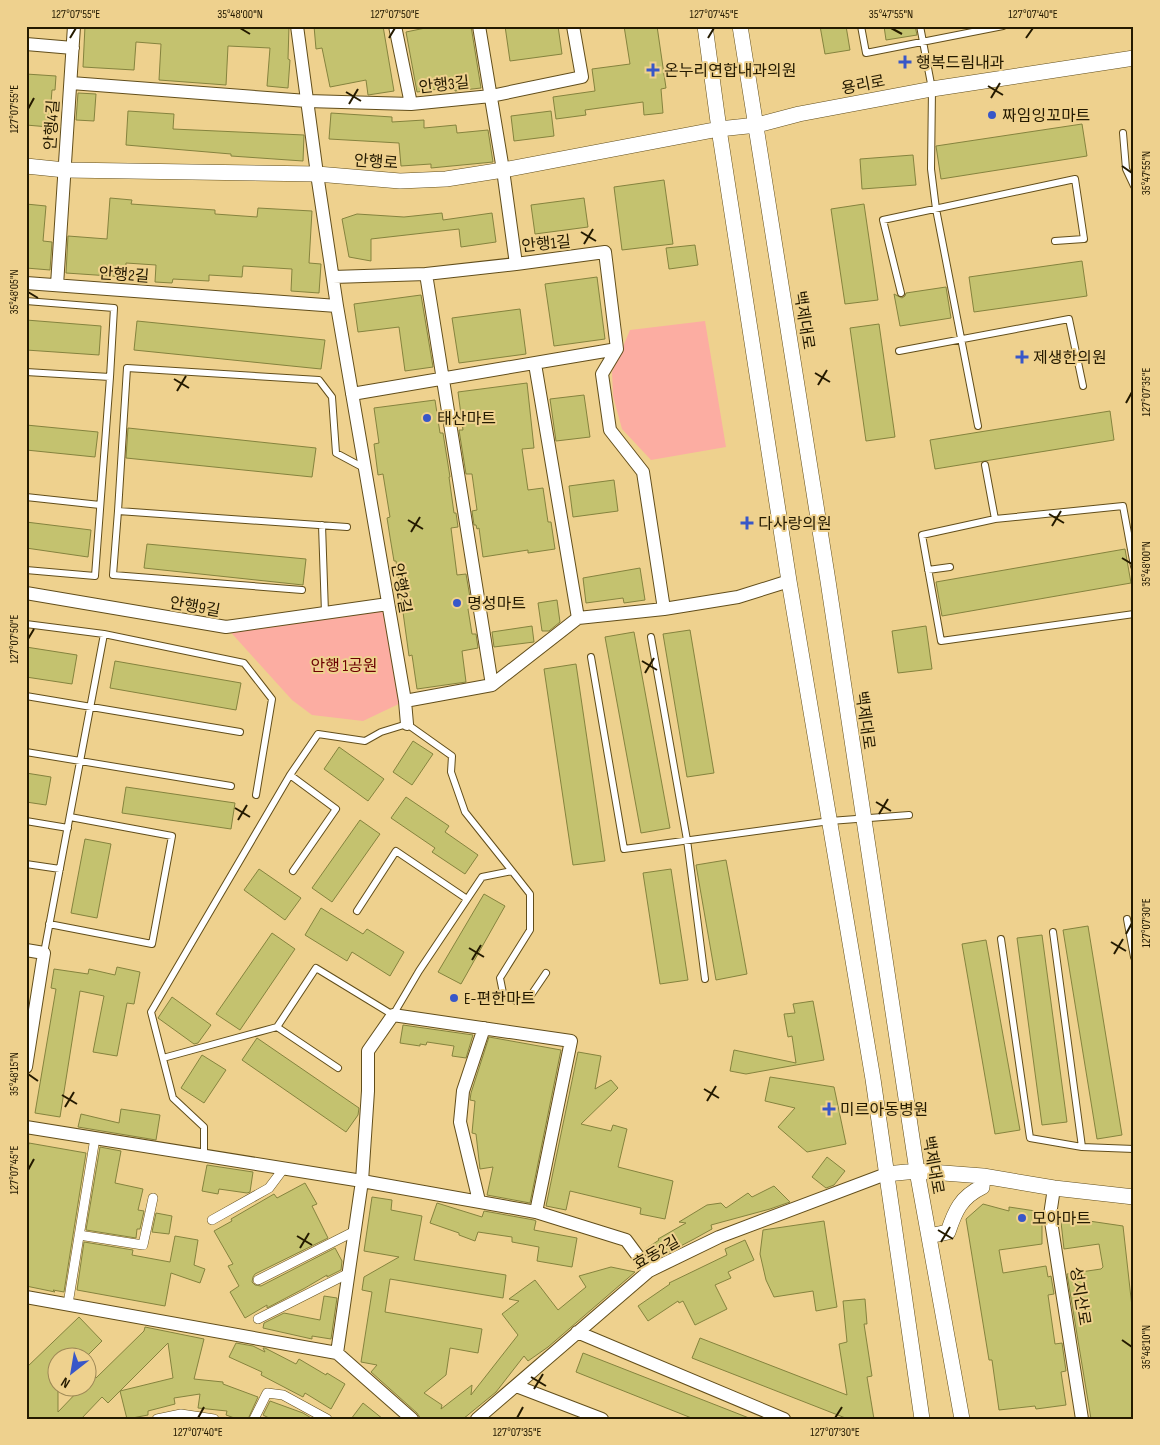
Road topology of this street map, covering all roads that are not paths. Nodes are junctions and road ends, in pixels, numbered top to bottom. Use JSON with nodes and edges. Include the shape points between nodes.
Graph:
{"nodes":[{"id":1,"x":74,"y":26,"type":"edge"},
{"id":2,"x":297,"y":26,"type":"edge"},
{"id":3,"x":395,"y":26,"type":"edge"},
{"id":4,"x":479,"y":26,"type":"edge"},
{"id":5,"x":573,"y":26,"type":"edge"},
{"id":6,"x":705,"y":26,"type":"edge"},
{"id":7,"x":740,"y":26,"type":"edge"},
{"id":8,"x":861,"y":26,"type":"edge"},
{"id":9,"x":920,"y":26,"type":"edge"},
{"id":10,"x":1003,"y":26,"type":"edge"},
{"id":11,"x":977,"y":29,"type":"edge"},
{"id":12,"x":922,"y":42,"type":"junction"},
{"id":13,"x":26,"y":44,"type":"edge"},
{"id":14,"x":73,"y":48,"type":"junction"},
{"id":15,"x":1134,"y":58,"type":"edge"},
{"id":16,"x":70,"y":84,"type":"junction"},
{"id":17,"x":932,"y":88,"type":"junction"},
{"id":18,"x":150,"y":90,"type":"joint"},
{"id":19,"x":491,"y":96,"type":"junction"},
{"id":20,"x":307,"y":101,"type":"junction"},
{"id":21,"x":411,"y":104,"type":"junction"},
{"id":22,"x":757,"y":125,"type":"junction"},
{"id":23,"x":719,"y":129,"type":"junction"},
{"id":24,"x":1124,"y":133,"type":"dead end"},
{"id":25,"x":26,"y":166,"type":"edge"},
{"id":26,"x":65,"y":170,"type":"junction"},
{"id":27,"x":503,"y":170,"type":"junction"},
{"id":28,"x":316,"y":174,"type":"junction"},
{"id":29,"x":1134,"y":186,"type":"edge"},
{"id":30,"x":936,"y":209,"type":"junction"},
{"id":31,"x":1055,"y":241,"type":"dead end"},
{"id":32,"x":516,"y":264,"type":"junction"},
{"id":33,"x":426,"y":274,"type":"junction"},
{"id":34,"x":333,"y":277,"type":"junction"},
{"id":35,"x":27,"y":284,"type":"edge"},
{"id":36,"x":57,"y":286,"type":"junction"},
{"id":37,"x":901,"y":294,"type":"dead end"},
{"id":38,"x":26,"y":301,"type":"edge"},
{"id":39,"x":337,"y":306,"type":"junction"},
{"id":40,"x":962,"y":339,"type":"junction"},
{"id":41,"x":617,"y":350,"type":"junction"},
{"id":42,"x":899,"y":351,"type":"dead end"},
{"id":43,"x":535,"y":364,"type":"junction"},
{"id":44,"x":26,"y":372,"type":"edge"},
{"id":45,"x":110,"y":377,"type":"junction"},
{"id":46,"x":444,"y":379,"type":"junction"},
{"id":47,"x":1083,"y":386,"type":"dead end"},
{"id":48,"x":352,"y":394,"type":"junction"},
{"id":49,"x":978,"y":426,"type":"dead end"},
{"id":50,"x":985,"y":465,"type":"dead end"},
{"id":51,"x":365,"y":468,"type":"junction"},
{"id":52,"x":26,"y":498,"type":"edge"},
{"id":53,"x":100,"y":505,"type":"junction"},
{"id":54,"x":118,"y":511,"type":"junction"},
{"id":55,"x":996,"y":519,"type":"junction"},
{"id":56,"x":322,"y":525,"type":"junction"},
{"id":57,"x":347,"y":527,"type":"dead end"},
{"id":58,"x":1134,"y":566,"type":"edge"},
{"id":59,"x":950,"y":567,"type":"dead end"},
{"id":60,"x":26,"y":570,"type":"edge"},
{"id":61,"x":928,"y":570,"type":"junction"},
{"id":62,"x":789,"y":581,"type":"junction"},
{"id":63,"x":302,"y":590,"type":"dead end"},
{"id":64,"x":26,"y":593,"type":"edge"},
{"id":65,"x":388,"y":604,"type":"junction"},
{"id":66,"x":664,"y":609,"type":"junction"},
{"id":67,"x":325,"y":613,"type":"junction"},
{"id":68,"x":1134,"y":614,"type":"edge"},
{"id":69,"x":578,"y":618,"type":"junction"},
{"id":70,"x":26,"y":624,"type":"edge"},
{"id":71,"x":104,"y":634,"type":"junction"},
{"id":72,"x":651,"y":637,"type":"dead end"},
{"id":73,"x":591,"y":657,"type":"dead end"},
{"id":74,"x":492,"y":686,"type":"junction"},
{"id":75,"x":26,"y":696,"type":"edge"},
{"id":76,"x":405,"y":701,"type":"junction"},
{"id":77,"x":90,"y":707,"type":"junction"},
{"id":78,"x":408,"y":724,"type":"junction"},
{"id":79,"x":240,"y":732,"type":"dead end"},
{"id":80,"x":26,"y":752,"type":"edge"},
{"id":81,"x":80,"y":761,"type":"junction"},
{"id":82,"x":290,"y":776,"type":"junction"},
{"id":83,"x":230,"y":786,"type":"dead end"},
{"id":84,"x":256,"y":794,"type":"dead end"},
{"id":85,"x":909,"y":814,"type":"dead end"},
{"id":86,"x":70,"y":817,"type":"junction"},
{"id":87,"x":863,"y":818,"type":"junction"},
{"id":88,"x":26,"y":821,"type":"edge"},
{"id":89,"x":830,"y":821,"type":"junction"},
{"id":90,"x":68,"y":828,"type":"junction"},
{"id":91,"x":687,"y":840,"type":"junction"},
{"id":92,"x":26,"y":864,"type":"edge"},
{"id":93,"x":60,"y":870,"type":"junction"},
{"id":94,"x":293,"y":871,"type":"dead end"},
{"id":95,"x":512,"y":872,"type":"junction"},
{"id":96,"x":467,"y":899,"type":"junction"},
{"id":97,"x":357,"y":911,"type":"dead end"},
{"id":98,"x":1127,"y":919,"type":"dead end"},
{"id":99,"x":49,"y":924,"type":"junction"},
{"id":100,"x":1053,"y":932,"type":"dead end"},
{"id":101,"x":1001,"y":939,"type":"dead end"},
{"id":102,"x":26,"y":950,"type":"edge"},
{"id":103,"x":44,"y":953,"type":"junction"},
{"id":104,"x":1134,"y":957,"type":"edge"},
{"id":105,"x":546,"y":973,"type":"dead end"},
{"id":106,"x":706,"y":979,"type":"dead end"},
{"id":107,"x":393,"y":1015,"type":"junction"},
{"id":108,"x":277,"y":1027,"type":"junction"},
{"id":109,"x":484,"y":1028,"type":"junction"},
{"id":110,"x":163,"y":1058,"type":"junction"},
{"id":111,"x":26,"y":1067,"type":"edge"},
{"id":112,"x":338,"y":1068,"type":"dead end"},
{"id":113,"x":26,"y":1127,"type":"edge"},
{"id":114,"x":95,"y":1138,"type":"junction"},
{"id":115,"x":1082,"y":1147,"type":"junction"},
{"id":116,"x":1134,"y":1148,"type":"edge"},
{"id":117,"x":204,"y":1156,"type":"junction"},
{"id":118,"x":284,"y":1168,"type":"junction"},
{"id":119,"x":917,"y":1171,"type":"junction"},
{"id":120,"x":886,"y":1174,"type":"junction"},
{"id":121,"x":983,"y":1176,"type":"junction"},
{"id":122,"x":362,"y":1181,"type":"junction"},
{"id":123,"x":1054,"y":1188,"type":"junction"},
{"id":124,"x":1134,"y":1196,"type":"edge"},
{"id":125,"x":153,"y":1198,"type":"dead end"},
{"id":126,"x":479,"y":1201,"type":"junction"},
{"id":127,"x":536,"y":1212,"type":"junction"},
{"id":128,"x":212,"y":1220,"type":"dead end"},
{"id":129,"x":355,"y":1231,"type":"junction"},
{"id":130,"x":79,"y":1235,"type":"junction"},
{"id":131,"x":929,"y":1236,"type":"junction"},
{"id":132,"x":649,"y":1271,"type":"junction"},
{"id":133,"x":349,"y":1273,"type":"junction"},
{"id":134,"x":258,"y":1280,"type":"dead end"},
{"id":135,"x":26,"y":1297,"type":"edge"},
{"id":136,"x":68,"y":1304,"type":"junction"},
{"id":137,"x":258,"y":1319,"type":"dead end"},
{"id":138,"x":576,"y":1332,"type":"junction"},
{"id":139,"x":338,"y":1353,"type":"junction"},
{"id":140,"x":516,"y":1386,"type":"junction"},
{"id":141,"x":1082,"y":1414,"type":"edge"},
{"id":142,"x":158,"y":1419,"type":"edge"},
{"id":143,"x":214,"y":1419,"type":"edge"},
{"id":144,"x":254,"y":1419,"type":"edge"},
{"id":145,"x":327,"y":1419,"type":"edge"},
{"id":146,"x":412,"y":1419,"type":"edge"},
{"id":147,"x":477,"y":1419,"type":"edge"},
{"id":148,"x":602,"y":1419,"type":"edge"},
{"id":149,"x":784,"y":1419,"type":"edge"},
{"id":150,"x":922,"y":1419,"type":"edge"},
{"id":151,"x":962,"y":1419,"type":"edge"}],
"edges":[{"from":1,"to":14,"type":"street","name":"안행4길"},
{"from":2,"to":20,"type":"street"},
{"from":3,"to":21,"type":"street"},
{"from":4,"to":19,"type":"street","name":"안행1길"},
{"from":5,"to":19,"type":"street","name":"안행3길","via":[[582,77]]},
{"from":6,"to":23,"type":"street"},
{"from":7,"to":22,"type":"street","name":"백제대로"},
{"from":8,"to":12,"type":"lane","via":[[866,53]]},
{"from":9,"to":12,"type":"lane"},
{"from":10,"to":11,"type":"lane"},
{"from":11,"to":12,"type":"lane"},
{"from":12,"to":17,"type":"lane"},
{"from":13,"to":14,"type":"street"},
{"from":14,"to":16,"type":"street","name":"안행4길"},
{"from":15,"to":17,"type":"street","name":"용리로"},
{"from":16,"to":18,"type":"street","name":"안행4길"},
{"from":16,"to":26,"type":"street","name":"안행4길"},
{"from":17,"to":22,"type":"street","name":"용리로"},
{"from":17,"to":30,"type":"lane","via":[[931,169]]},
{"from":18,"to":20,"type":"street","name":"안행3길"},
{"from":19,"to":21,"type":"street","name":"안행3길"},
{"from":19,"to":27,"type":"street","name":"안행1길"},
{"from":20,"to":21,"type":"street","name":"안행3길"},
{"from":20,"to":28,"type":"street"},
{"from":22,"to":23,"type":"street","name":"용리로"},
{"from":22,"to":87,"type":"street","name":"백제대로"},
{"from":23,"to":27,"type":"street","name":"안행로"},
{"from":23,"to":62,"type":"street"},
{"from":24,"to":29,"type":"lane","via":[[1126,169]]},
{"from":25,"to":26,"type":"street","name":"안행로"},
{"from":26,"to":28,"type":"street","name":"안행로"},
{"from":26,"to":36,"type":"street","name":"안행4길"},
{"from":27,"to":28,"type":"street","name":"안행로","via":[[400,181]]},
{"from":27,"to":32,"type":"street","name":"안행1길"},
{"from":28,"to":34,"type":"street","name":"안행2길"},
{"from":30,"to":31,"type":"lane","via":[[1076,179],[1084,239]]},
{"from":30,"to":37,"type":"lane","via":[[883,220]]},
{"from":30,"to":40,"type":"lane"},
{"from":32,"to":33,"type":"street"},
{"from":32,"to":41,"type":"street","name":"안행1길","via":[[605,252]]},
{"from":33,"to":34,"type":"street"},
{"from":33,"to":46,"type":"street"},
{"from":34,"to":39,"type":"street","name":"안행2길"},
{"from":35,"to":36,"type":"street","name":"안행2길"},
{"from":36,"to":39,"type":"street","name":"안행2길"},
{"from":38,"to":45,"type":"lane","via":[[114,308]]},
{"from":39,"to":48,"type":"street","name":"안행2길"},
{"from":40,"to":42,"type":"lane"},
{"from":40,"to":47,"type":"lane","via":[[1069,319]]},
{"from":40,"to":49,"type":"lane"},
{"from":41,"to":43,"type":"street"},
{"from":41,"to":66,"type":"street","via":[[602,374],[610,430],[643,472]]},
{"from":43,"to":46,"type":"street"},
{"from":43,"to":69,"type":"street"},
{"from":44,"to":45,"type":"lane"},
{"from":45,"to":53,"type":"lane"},
{"from":46,"to":48,"type":"street"},
{"from":46,"to":74,"type":"street"},
{"from":48,"to":51,"type":"street","name":"안행2길"},
{"from":50,"to":55,"type":"lane"},
{"from":51,"to":54,"type":"lane","via":[[336,453],[332,397],[319,380],[127,368]]},
{"from":51,"to":65,"type":"street","name":"안행2길"},
{"from":52,"to":53,"type":"lane"},
{"from":53,"to":60,"type":"lane","via":[[95,576]]},
{"from":54,"to":56,"type":"lane"},
{"from":54,"to":63,"type":"lane","via":[[113,575]]},
{"from":55,"to":58,"type":"lane","via":[[1123,506]]},
{"from":55,"to":61,"type":"lane","via":[[922,535]]},
{"from":56,"to":57,"type":"lane"},
{"from":56,"to":67,"type":"lane"},
{"from":59,"to":61,"type":"lane"},
{"from":61,"to":68,"type":"lane","via":[[941,641]]},
{"from":62,"to":66,"type":"street","via":[[738,597]]},
{"from":62,"to":89,"type":"street"},
{"from":64,"to":67,"type":"street","name":"안행9길","via":[[226,627]]},
{"from":65,"to":67,"type":"street","name":"안행9길"},
{"from":65,"to":76,"type":"street","name":"안행2길"},
{"from":66,"to":69,"type":"street"},
{"from":69,"to":74,"type":"street"},
{"from":70,"to":71,"type":"lane"},
{"from":71,"to":77,"type":"lane"},
{"from":71,"to":84,"type":"lane","via":[[244,664],[272,699]]},
{"from":72,"to":91,"type":"lane"},
{"from":73,"to":91,"type":"lane","via":[[624,849]]},
{"from":74,"to":76,"type":"street"},
{"from":75,"to":77,"type":"lane"},
{"from":76,"to":78,"type":"street","name":"안행2길"},
{"from":77,"to":79,"type":"lane"},
{"from":77,"to":81,"type":"lane"},
{"from":78,"to":82,"type":"lane","via":[[365,741],[318,734]]},
{"from":78,"to":95,"type":"lane","via":[[452,756],[451,772],[465,812]]},
{"from":80,"to":81,"type":"lane"},
{"from":81,"to":83,"type":"lane"},
{"from":81,"to":86,"type":"lane"},
{"from":82,"to":94,"type":"lane","via":[[336,809]]},
{"from":82,"to":110,"type":"lane","via":[[151,1012]]},
{"from":85,"to":87,"type":"lane"},
{"from":86,"to":90,"type":"lane"},
{"from":86,"to":99,"type":"lane","via":[[172,836],[152,944]]},
{"from":87,"to":89,"type":"lane"},
{"from":87,"to":119,"type":"street","name":"백제대로"},
{"from":88,"to":90,"type":"lane"},
{"from":89,"to":91,"type":"lane"},
{"from":89,"to":120,"type":"street"},
{"from":90,"to":93,"type":"lane"},
{"from":91,"to":106,"type":"lane"},
{"from":92,"to":93,"type":"lane"},
{"from":93,"to":99,"type":"lane"},
{"from":95,"to":96,"type":"lane","via":[[482,877]]},
{"from":95,"to":105,"type":"lane","via":[[530,894],[530,930],[500,978],[503,993],[516,1001],[527,1001]]},
{"from":96,"to":97,"type":"lane","via":[[396,851]]},
{"from":96,"to":107,"type":"lane"},
{"from":98,"to":104,"type":"lane"},
{"from":99,"to":103,"type":"lane"},
{"from":100,"to":115,"type":"lane"},
{"from":101,"to":115,"type":"lane","via":[[1030,1138]]},
{"from":102,"to":103,"type":"street"},
{"from":103,"to":111,"type":"street"},
{"from":107,"to":108,"type":"lane","via":[[316,968]]},
{"from":107,"to":109,"type":"street"},
{"from":107,"to":122,"type":"street","via":[[368,1051]]},
{"from":108,"to":110,"type":"lane"},
{"from":108,"to":112,"type":"lane"},
{"from":109,"to":126,"type":"street","via":[[463,1090],[460,1122]]},
{"from":109,"to":127,"type":"street","via":[[571,1040]]},
{"from":110,"to":117,"type":"lane","via":[[173,1098],[204,1127]]},
{"from":113,"to":114,"type":"street"},
{"from":114,"to":117,"type":"street"},
{"from":114,"to":130,"type":"street"},
{"from":115,"to":116,"type":"lane"},
{"from":117,"to":118,"type":"street"},
{"from":118,"to":122,"type":"street"},
{"from":118,"to":128,"type":"street","via":[[269,1188]]},
{"from":119,"to":120,"type":"street"},
{"from":119,"to":121,"type":"street"},
{"from":119,"to":131,"type":"street","name":"백제대로"},
{"from":120,"to":132,"type":"street","name":"효동2길","via":[[719,1237]]},
{"from":120,"to":150,"type":"street"},
{"from":121,"to":123,"type":"street"},
{"from":121,"to":131,"type":"street","via":[[982,1188],[970,1193],[955,1211],[948,1232]]},
{"from":122,"to":126,"type":"street"},
{"from":122,"to":129,"type":"street"},
{"from":123,"to":124,"type":"street"},
{"from":123,"to":141,"type":"street","name":"성지산로","via":[[1050,1215]]},
{"from":125,"to":130,"type":"street","via":[[143,1245]]},
{"from":126,"to":127,"type":"street"},
{"from":127,"to":132,"type":"street","via":[[626,1240]]},
{"from":129,"to":133,"type":"street"},
{"from":129,"to":134,"type":"street"},
{"from":130,"to":136,"type":"street"},
{"from":131,"to":151,"type":"street","name":"백제대로"},
{"from":132,"to":138,"type":"street","name":"효동2길"},
{"from":133,"to":137,"type":"street"},
{"from":133,"to":139,"type":"street"},
{"from":135,"to":136,"type":"street"},
{"from":136,"to":139,"type":"street"},
{"from":138,"to":140,"type":"street","name":"효동2길"},
{"from":138,"to":149,"type":"street"},
{"from":139,"to":146,"type":"street"},
{"from":140,"to":147,"type":"street","name":"효동2길"},
{"from":140,"to":148,"type":"street"},
{"from":142,"to":143,"type":"street","via":[[181,1414]]},
{"from":144,"to":145,"type":"street","via":[[267,1393],[283,1395]]}]}
